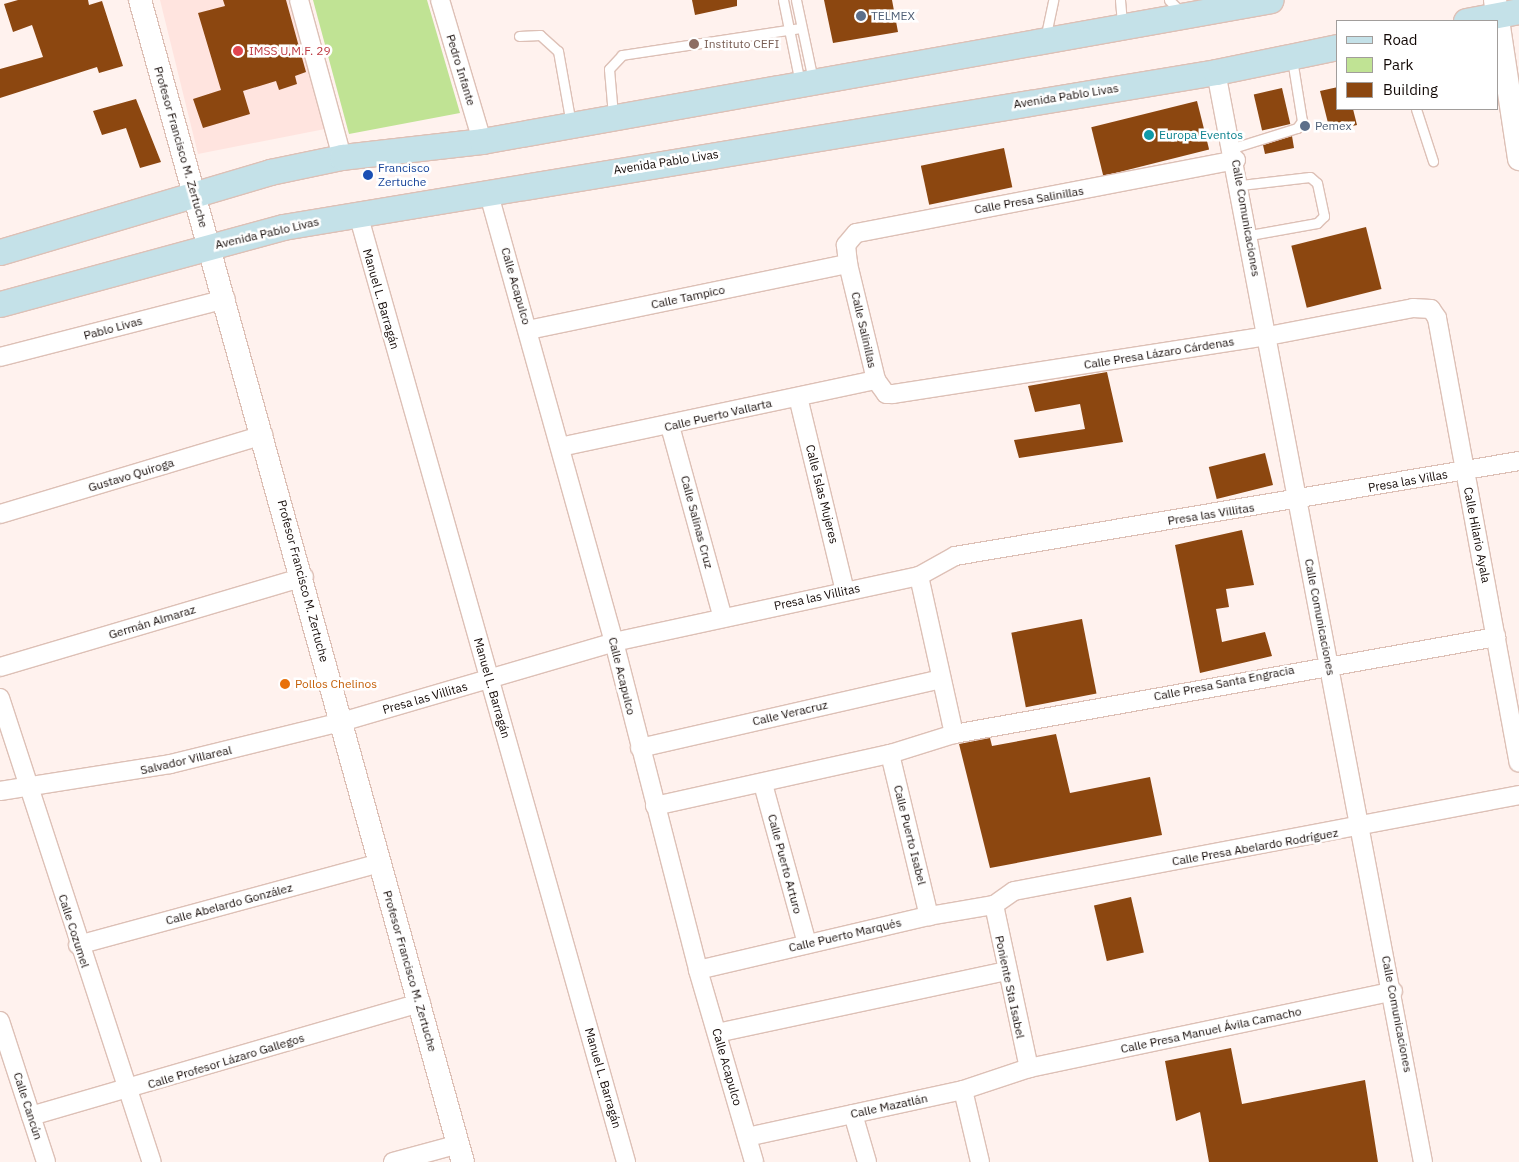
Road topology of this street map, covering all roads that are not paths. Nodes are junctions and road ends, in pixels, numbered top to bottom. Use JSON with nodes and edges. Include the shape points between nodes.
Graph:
{"nodes":[{"id":1,"x":140,"y":0,"type":"edge"},
{"id":2,"x":299,"y":0,"type":"edge"},
{"id":3,"x":440,"y":0,"type":"edge"},
{"id":4,"x":783,"y":0,"type":"edge"},
{"id":5,"x":796,"y":0,"type":"edge"},
{"id":6,"x":1053,"y":0,"type":"edge"},
{"id":7,"x":1120,"y":0,"type":"edge"},
{"id":8,"x":1271,"y":0,"type":"edge"},
{"id":9,"x":1189,"y":7,"type":"edge"},
{"id":10,"x":1504,"y":9,"type":"edge"},
{"id":11,"x":1469,"y":20,"type":"edge"},
{"id":12,"x":801,"y":28,"type":"junction"},
{"id":13,"x":1122,"y":28,"type":"junction"},
{"id":14,"x":790,"y":30,"type":"junction"},
{"id":15,"x":519,"y":36,"type":"dead end"},
{"id":16,"x":1044,"y":42,"type":"junction"},
{"id":17,"x":1336,"y":47,"type":"edge"},
{"id":18,"x":1291,"y":56,"type":"junction"},
{"id":19,"x":1216,"y":72,"type":"junction"},
{"id":20,"x":807,"y":84,"type":"junction"},
{"id":21,"x":1416,"y":110,"type":"edge"},
{"id":22,"x":613,"y":118,"type":"junction"},
{"id":23,"x":571,"y":124,"type":"junction"},
{"id":24,"x":482,"y":141,"type":"junction"},
{"id":25,"x":1235,"y":154,"type":"junction"},
{"id":26,"x":1519,"y":157,"type":"edge"},
{"id":27,"x":342,"y":158,"type":"junction"},
{"id":28,"x":1433,"y":161,"type":"dead end"},
{"id":29,"x":1241,"y":185,"type":"junction"},
{"id":30,"x":488,"y":191,"type":"junction"},
{"id":31,"x":194,"y":194,"type":"junction"},
{"id":32,"x":358,"y":214,"type":"junction"},
{"id":33,"x":1250,"y":235,"type":"junction"},
{"id":34,"x":210,"y":247,"type":"junction"},
{"id":35,"x":0,"y":252,"type":"edge"},
{"id":36,"x":848,"y":264,"type":"junction"},
{"id":37,"x":226,"y":299,"type":"junction"},
{"id":38,"x":0,"y":304,"type":"edge"},
{"id":39,"x":1431,"y":309,"type":"joint"},
{"id":40,"x":528,"y":330,"type":"junction"},
{"id":41,"x":1268,"y":336,"type":"junction"},
{"id":42,"x":0,"y":358,"type":"edge"},
{"id":43,"x":881,"y":387,"type":"junction"},
{"id":44,"x":798,"y":397,"type":"junction"},
{"id":45,"x":670,"y":426,"type":"junction"},
{"id":46,"x":263,"y":435,"type":"junction"},
{"id":47,"x":560,"y":447,"type":"junction"},
{"id":48,"x":1519,"y":461,"type":"edge"},
{"id":49,"x":1465,"y":472,"type":"junction"},
{"id":50,"x":1297,"y":500,"type":"junction"},
{"id":51,"x":0,"y":514,"type":"edge"},
{"id":52,"x":304,"y":576,"type":"junction"},
{"id":53,"x":918,"y":576,"type":"junction"},
{"id":54,"x":845,"y":591,"type":"junction"},
{"id":55,"x":723,"y":618,"type":"junction"},
{"id":56,"x":1496,"y":637,"type":"junction"},
{"id":57,"x":614,"y":642,"type":"junction"},
{"id":58,"x":1330,"y":664,"type":"junction"},
{"id":59,"x":0,"y":667,"type":"edge"},
{"id":60,"x":489,"y":679,"type":"junction"},
{"id":61,"x":941,"y":679,"type":"junction"},
{"id":62,"x":0,"y":698,"type":"edge"},
{"id":63,"x":341,"y":722,"type":"junction"},
{"id":64,"x":954,"y":734,"type":"junction"},
{"id":65,"x":640,"y":748,"type":"junction"},
{"id":66,"x":890,"y":754,"type":"junction"},
{"id":67,"x":1519,"y":763,"type":"edge"},
{"id":68,"x":763,"y":784,"type":"junction"},
{"id":69,"x":27,"y":785,"type":"junction"},
{"id":70,"x":0,"y":791,"type":"edge"},
{"id":71,"x":1519,"y":795,"type":"edge"},
{"id":72,"x":655,"y":806,"type":"junction"},
{"id":73,"x":1359,"y":828,"type":"junction"},
{"id":74,"x":379,"y":863,"type":"junction"},
{"id":75,"x":994,"y":905,"type":"junction"},
{"id":76,"x":929,"y":916,"type":"junction"},
{"id":77,"x":807,"y":944,"type":"junction"},
{"id":78,"x":78,"y":945,"type":"junction"},
{"id":79,"x":698,"y":970,"type":"junction"},
{"id":80,"x":1006,"y":971,"type":"junction"},
{"id":81,"x":1393,"y":991,"type":"junction"},
{"id":82,"x":420,"y":1003,"type":"junction"},
{"id":83,"x":0,"y":1021,"type":"edge"},
{"id":84,"x":717,"y":1033,"type":"junction"},
{"id":85,"x":1029,"y":1068,"type":"junction"},
{"id":86,"x":129,"y":1090,"type":"junction"},
{"id":87,"x":963,"y":1090,"type":"junction"},
{"id":88,"x":853,"y":1114,"type":"junction"},
{"id":89,"x":31,"y":1116,"type":"junction"},
{"id":90,"x":747,"y":1137,"type":"junction"},
{"id":91,"x":461,"y":1153,"type":"edge"},
{"id":92,"x":46,"y":1162,"type":"edge"},
{"id":93,"x":152,"y":1162,"type":"edge"},
{"id":94,"x":393,"y":1162,"type":"edge"},
{"id":95,"x":626,"y":1162,"type":"edge"},
{"id":96,"x":754,"y":1162,"type":"edge"},
{"id":97,"x":867,"y":1162,"type":"edge"},
{"id":98,"x":980,"y":1162,"type":"edge"},
{"id":99,"x":1423,"y":1162,"type":"edge"}],
"edges":[{"from":1,"to":31,"type":"street","name":"Profesor Francisco M. Zertuche"},
{"from":2,"to":27,"type":"street"},
{"from":3,"to":24,"type":"street","name":"Pedro Infante"},
{"from":4,"to":14,"type":"lane"},
{"from":5,"to":12,"type":"lane"},
{"from":6,"to":16,"type":"lane"},
{"from":7,"to":13,"type":"lane"},
{"from":8,"to":9,"type":"main road"},
{"from":9,"to":13,"type":"main road"},
{"from":10,"to":11,"type":"main road"},
{"from":10,"to":26,"type":"street"},
{"from":12,"to":14,"type":"lane"},
{"from":12,"to":20,"type":"lane"},
{"from":13,"to":16,"type":"main road"},
{"from":14,"to":20,"type":"lane"},
{"from":14,"to":22,"type":"lane","via":[[622,55],[610,69]]},
{"from":15,"to":23,"type":"lane","via":[[540,34],[558,51]]},
{"from":16,"to":20,"type":"main road"},
{"from":17,"to":18,"type":"main road","name":"Avenida Pablo Livas"},
{"from":18,"to":19,"type":"main road","name":"Avenida Pablo Livas"},
{"from":18,"to":25,"type":"lane","via":[[1302,120],[1297,128]]},
{"from":19,"to":25,"type":"street","name":"Calle Comunicaciones"},
{"from":19,"to":30,"type":"main road","name":"Avenida Pablo Livas"},
{"from":20,"to":22,"type":"main road"},
{"from":21,"to":28,"type":"lane"},
{"from":22,"to":23,"type":"main road"},
{"from":23,"to":24,"type":"main road"},
{"from":24,"to":27,"type":"main road"},
{"from":25,"to":29,"type":"street","name":"Calle Comunicaciones"},
{"from":25,"to":36,"type":"street","name":"Calle Presa Salinillas","via":[[856,233],[846,245]]},
{"from":27,"to":31,"type":"main road"},
{"from":29,"to":33,"type":"street","name":"Calle Comunicaciones"},
{"from":29,"to":33,"type":"lane","via":[[1310,177],[1317,183],[1324,216],[1317,223]]},
{"from":30,"to":32,"type":"main road","name":"Avenida Pablo Livas"},
{"from":30,"to":40,"type":"street","name":"Calle Acapulco"},
{"from":31,"to":34,"type":"street","name":"Profesor Francisco M. Zertuche"},
{"from":31,"to":35,"type":"main road"},
{"from":32,"to":34,"type":"main road","name":"Avenida Pablo Livas"},
{"from":32,"to":60,"type":"street","name":"Manuel L. Barragán"},
{"from":33,"to":41,"type":"street","name":"Calle Comunicaciones"},
{"from":34,"to":37,"type":"street","name":"Profesor Francisco M. Zertuche"},
{"from":34,"to":38,"type":"main road","name":"Avenida Pablo Livas"},
{"from":36,"to":40,"type":"street","name":"Calle Tampico"},
{"from":36,"to":43,"type":"street","name":"Calle Salinillas"},
{"from":37,"to":42,"type":"street","name":"Pablo Livas"},
{"from":37,"to":46,"type":"street","name":"Profesor Francisco M. Zertuche"},
{"from":39,"to":41,"type":"street","name":"Calle Presa Lázaro Cárdenas","via":[[1413,308]]},
{"from":39,"to":49,"type":"street","name":"Calle Hilario Ayala","via":[[1437,318]]},
{"from":40,"to":47,"type":"street","name":"Calle Acapulco"},
{"from":41,"to":43,"type":"street","name":"Calle Presa Lázaro Cárdenas"},
{"from":41,"to":50,"type":"street","name":"Calle Comunicaciones"},
{"from":43,"to":44,"type":"street","name":"Calle Puerto Vallarta"},
{"from":44,"to":45,"type":"street","name":"Calle Puerto Vallarta"},
{"from":44,"to":54,"type":"street","name":"Calle Islas Mujeres"},
{"from":45,"to":47,"type":"street","name":"Calle Puerto Vallarta"},
{"from":45,"to":55,"type":"street","name":"Calle Salinas Cruz"},
{"from":46,"to":51,"type":"street","name":"Gustavo Quiroga"},
{"from":46,"to":52,"type":"street","name":"Profesor Francisco M. Zertuche"},
{"from":47,"to":57,"type":"street","name":"Calle Acapulco"},
{"from":48,"to":49,"type":"street","name":"Presa las Villas"},
{"from":49,"to":50,"type":"street","name":"Presa las Villas"},
{"from":49,"to":56,"type":"street","name":"Calle Hilario Ayala"},
{"from":50,"to":53,"type":"street","name":"Presa las Villitas","via":[[955,556]]},
{"from":50,"to":58,"type":"street","name":"Calle Comunicaciones"},
{"from":52,"to":59,"type":"street","name":"Germán Almaraz"},
{"from":52,"to":63,"type":"street","name":"Profesor Francisco M. Zertuche"},
{"from":53,"to":54,"type":"street","name":"Presa las Villitas"},
{"from":53,"to":61,"type":"street"},
{"from":54,"to":55,"type":"street","name":"Presa las Villitas"},
{"from":55,"to":57,"type":"street","name":"Presa las Villitas"},
{"from":56,"to":58,"type":"street","name":"Calle Presa Santa Engracia"},
{"from":56,"to":67,"type":"street","name":"Calle Hilario Ayala"},
{"from":57,"to":60,"type":"street","name":"Presa las Villitas"},
{"from":57,"to":65,"type":"street","name":"Calle Acapulco"},
{"from":58,"to":64,"type":"street","name":"Calle Presa Santa Engracia"},
{"from":58,"to":73,"type":"street","name":"Calle Comunicaciones"},
{"from":60,"to":63,"type":"street","name":"Presa las Villitas"},
{"from":60,"to":95,"type":"street","name":"Manuel L. Barragán"},
{"from":61,"to":64,"type":"street"},
{"from":61,"to":65,"type":"street","name":"Calle Veracruz"},
{"from":62,"to":69,"type":"street","name":"Calle Cozumel"},
{"from":63,"to":69,"type":"street","name":"Salvador Villareal","via":[[122,774]]},
{"from":63,"to":74,"type":"street","name":"Profesor Francisco M. Zertuche"},
{"from":64,"to":66,"type":"street"},
{"from":65,"to":72,"type":"street","name":"Calle Acapulco"},
{"from":66,"to":68,"type":"street"},
{"from":66,"to":76,"type":"street","name":"Calle Puerto Isabel"},
{"from":68,"to":72,"type":"street"},
{"from":68,"to":77,"type":"street","name":"Calle Puerto Arturo"},
{"from":69,"to":70,"type":"street","name":"Salvador Villareal"},
{"from":69,"to":78,"type":"street","name":"Calle Cozumel"},
{"from":71,"to":73,"type":"street","name":"Calle Presa Abelardo Rodríguez"},
{"from":72,"to":79,"type":"street","name":"Calle Acapulco"},
{"from":73,"to":75,"type":"street","name":"Calle Presa Abelardo Rodríguez","via":[[1014,891]]},
{"from":73,"to":81,"type":"street","name":"Calle Comunicaciones"},
{"from":74,"to":78,"type":"street","name":"Calle Abelardo González"},
{"from":74,"to":82,"type":"street","name":"Profesor Francisco M. Zertuche"},
{"from":75,"to":76,"type":"street","name":"Calle Puerto Marqués"},
{"from":75,"to":80,"type":"street","name":"Poniente Sta Isabel"},
{"from":76,"to":77,"type":"street","name":"Calle Puerto Marqués"},
{"from":77,"to":79,"type":"street","name":"Calle Puerto Marqués"},
{"from":78,"to":86,"type":"street","name":"Calle Cozumel"},
{"from":79,"to":84,"type":"street","name":"Calle Acapulco"},
{"from":80,"to":84,"type":"street"},
{"from":80,"to":85,"type":"street","name":"Poniente Sta Isabel"},
{"from":81,"to":85,"type":"street","name":"Calle Presa Manuel Ávila Camacho"},
{"from":81,"to":99,"type":"street","name":"Calle Comunicaciones"},
{"from":82,"to":86,"type":"street","name":"Calle Profesor Lázaro Gallegos"},
{"from":82,"to":91,"type":"street","name":"Profesor Francisco M. Zertuche"},
{"from":83,"to":89,"type":"street","name":"Calle Cancún"},
{"from":84,"to":90,"type":"street","name":"Calle Acapulco"},
{"from":85,"to":87,"type":"street","name":"Calle Mazatlán"},
{"from":86,"to":89,"type":"street","name":"Calle Profesor Lázaro Gallegos"},
{"from":86,"to":93,"type":"street","name":"Calle Cozumel"},
{"from":87,"to":88,"type":"street","name":"Calle Mazatlán"},
{"from":87,"to":98,"type":"street"},
{"from":88,"to":90,"type":"street","name":"Calle Mazatlán"},
{"from":88,"to":97,"type":"street"},
{"from":89,"to":92,"type":"street","name":"Calle Cancún"},
{"from":90,"to":96,"type":"street","name":"Calle Acapulco"},
{"from":91,"to":94,"type":"street"}]}
